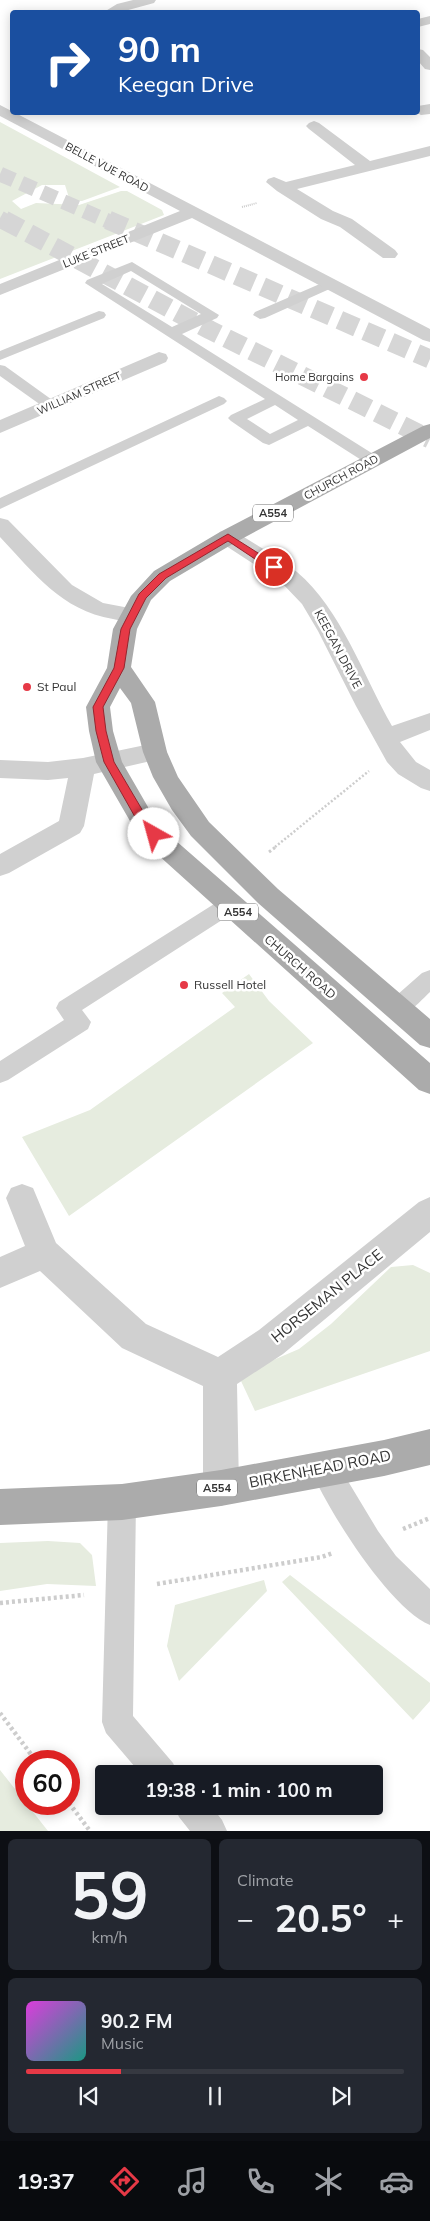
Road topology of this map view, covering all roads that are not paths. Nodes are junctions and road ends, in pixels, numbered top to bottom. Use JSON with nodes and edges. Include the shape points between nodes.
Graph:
{"nodes":[{"id":1,"x":149,"y":0,"type":"edge"},
{"id":2,"x":115,"y":10,"type":"edge"},
{"id":3,"x":420,"y":55,"type":"edge"},
{"id":4,"x":430,"y":66,"type":"edge"},
{"id":5,"x":14,"y":115,"type":"edge"},
{"id":6,"x":336,"y":122,"type":"dead end"},
{"id":7,"x":430,"y":151,"type":"edge"},
{"id":8,"x":414,"y":155,"type":"junction"},
{"id":9,"x":430,"y":166,"type":"edge"},
{"id":10,"x":367,"y":167,"type":"junction"},
{"id":11,"x":204,"y":218,"type":"junction"},
{"id":12,"x":389,"y":254,"type":"dead end"},
{"id":13,"x":329,"y":284,"type":"junction"},
{"id":14,"x":0,"y":290,"type":"edge"},
{"id":15,"x":99,"y":315,"type":"dead end"},
{"id":16,"x":260,"y":315,"type":"dead end"},
{"id":17,"x":430,"y":318,"type":"edge"},
{"id":18,"x":407,"y":325,"type":"junction"},
{"id":19,"x":171,"y":333,"type":"junction"},
{"id":20,"x":430,"y":336,"type":"edge"},
{"id":21,"x":0,"y":356,"type":"edge"},
{"id":22,"x":159,"y":358,"type":"dead end"},
{"id":23,"x":0,"y":368,"type":"edge"},
{"id":24,"x":276,"y":399,"type":"junction"},
{"id":25,"x":219,"y":401,"type":"dead end"},
{"id":26,"x":50,"y":405,"type":"junction"},
{"id":27,"x":309,"y":420,"type":"junction"},
{"id":28,"x":0,"y":428,"type":"edge"},
{"id":29,"x":430,"y":430,"type":"edge"},
{"id":30,"x":372,"y":460,"type":"junction"},
{"id":31,"x":0,"y":504,"type":"edge"},
{"id":32,"x":0,"y":525,"type":"edge"},
{"id":33,"x":228,"y":537,"type":"junction"},
{"id":34,"x":9,"y":545,"type":"edge"},
{"id":35,"x":132,"y":615,"type":"junction"},
{"id":36,"x":119,"y":668,"type":"junction"},
{"id":37,"x":430,"y":721,"type":"edge"},
{"id":38,"x":389,"y":745,"type":"junction"},
{"id":39,"x":155,"y":752,"type":"junction"},
{"id":40,"x":96,"y":764,"type":"junction"},
{"id":41,"x":0,"y":769,"type":"edge"},
{"id":42,"x":430,"y":782,"type":"edge"},
{"id":43,"x":0,"y":866,"type":"edge"},
{"id":44,"x":229,"y":905,"type":"junction"},
{"id":45,"x":430,"y":979,"type":"edge"},
{"id":46,"x":397,"y":1008,"type":"junction"},
{"id":47,"x":430,"y":1036,"type":"edge"},
{"id":48,"x":0,"y":1073,"type":"edge"},
{"id":49,"x":430,"y":1081,"type":"edge"},
{"id":50,"x":22,"y":1198,"type":"dead end"},
{"id":51,"x":430,"y":1212,"type":"edge"},
{"id":52,"x":44,"y":1254,"type":"junction"},
{"id":53,"x":0,"y":1273,"type":"edge"},
{"id":54,"x":220,"y":1376,"type":"junction"},
{"id":55,"x":430,"y":1447,"type":"edge"},
{"id":56,"x":324,"y":1468,"type":"junction"},
{"id":57,"x":221,"y":1488,"type":"junction"},
{"id":58,"x":122,"y":1502,"type":"junction"},
{"id":59,"x":0,"y":1507,"type":"edge"},
{"id":60,"x":430,"y":1610,"type":"edge"},
{"id":61,"x":154,"y":1765,"type":"edge"},
{"id":62,"x":198,"y":1815,"type":"edge"},
{"id":63,"x":211,"y":1831,"type":"edge"}],
"edges":[{"from":1,"to":2,"type":"street"},
{"from":3,"to":4,"type":"street"},
{"from":5,"to":11,"type":"street","name":"BELLE VUE ROAD"},
{"from":6,"to":10,"type":"street","via":[[307,127]]},
{"from":7,"to":8,"type":"street"},
{"from":8,"to":9,"type":"street"},
{"from":8,"to":10,"type":"street"},
{"from":10,"to":12,"type":"street","via":[[282,187],[346,223]]},
{"from":11,"to":13,"type":"street","name":"BELLE VUE ROAD"},
{"from":11,"to":14,"type":"street","name":"LUKE STREET"},
{"from":13,"to":16,"type":"lane"},
{"from":13,"to":18,"type":"street"},
{"from":15,"to":21,"type":"lane"},
{"from":17,"to":18,"type":"street"},
{"from":18,"to":20,"type":"street"},
{"from":19,"to":19,"type":"lane","via":[[132,308],[92,283],[132,266],[212,315]]},
{"from":19,"to":24,"type":"lane"},
{"from":22,"to":26,"type":"street","name":"WILLIAM STREET"},
{"from":23,"to":26,"type":"lane"},
{"from":24,"to":27,"type":"lane"},
{"from":24,"to":27,"type":"lane","via":[[236,418],[269,440]]},
{"from":25,"to":31,"type":"lane"},
{"from":26,"to":28,"type":"street","name":"WILLIAM STREET"},
{"from":27,"to":30,"type":"lane"},
{"from":29,"to":30,"type":"main road","name":"CHURCH ROAD","number":"A554"},
{"from":30,"to":33,"type":"main road","name":"CHURCH ROAD","number":"A554"},
{"from":32,"to":34,"type":"street"},
{"from":33,"to":35,"type":"main road","name":"CHURCH ROAD","number":"A554","via":[[162,576],[142,596]]},
{"from":33,"to":38,"type":"street","name":"KEEGAN DRIVE","via":[[288,577],[311,600]]},
{"from":34,"to":35,"type":"street","via":[[64,590],[97,609]]},
{"from":35,"to":36,"type":"main road","name":"CHURCH ROAD","number":"A554","via":[[125,629]]},
{"from":36,"to":39,"type":"main road","number":"A554","via":[[143,702]]},
{"from":36,"to":40,"type":"main road","name":"CHURCH ROAD","number":"A554","via":[[98,707],[101,731]]},
{"from":37,"to":38,"type":"street"},
{"from":38,"to":42,"type":"street","name":"KEEGAN DRIVE","via":[[407,768]]},
{"from":39,"to":40,"type":"street"},
{"from":39,"to":46,"type":"main road","number":"A554","via":[[181,803],[200,829],[243,873]]},
{"from":40,"to":41,"type":"street","via":[[48,771]]},
{"from":40,"to":43,"type":"street","via":[[71,826]]},
{"from":40,"to":44,"type":"main road","name":"CHURCH ROAD","number":"A554","via":[[166,847]]},
{"from":44,"to":48,"type":"lane","via":[[67,1008],[80,1022]]},
{"from":44,"to":49,"type":"main road","name":"CHURCH ROAD","number":"A554"},
{"from":45,"to":46,"type":"lane"},
{"from":46,"to":47,"type":"main road","number":"A554"},
{"from":50,"to":52,"type":"street"},
{"from":51,"to":54,"type":"street","name":"HORSEMAN PLACE","via":[[271,1342]]},
{"from":52,"to":53,"type":"street"},
{"from":52,"to":54,"type":"street","via":[[134,1336]]},
{"from":54,"to":57,"type":"street"},
{"from":55,"to":56,"type":"main road","name":"BIRKENHEAD ROAD","number":"A554"},
{"from":56,"to":57,"type":"main road","name":"BIRKENHEAD ROAD","number":"A554"},
{"from":56,"to":60,"type":"lane","via":[[386,1566]]},
{"from":57,"to":58,"type":"main road","name":"BIRKENHEAD ROAD","number":"A554"},
{"from":58,"to":59,"type":"main road","name":"BIRKENHEAD ROAD","number":"A554"},
{"from":58,"to":61,"type":"lane","via":[[117,1722]]},
{"from":62,"to":63,"type":"lane"}]}
